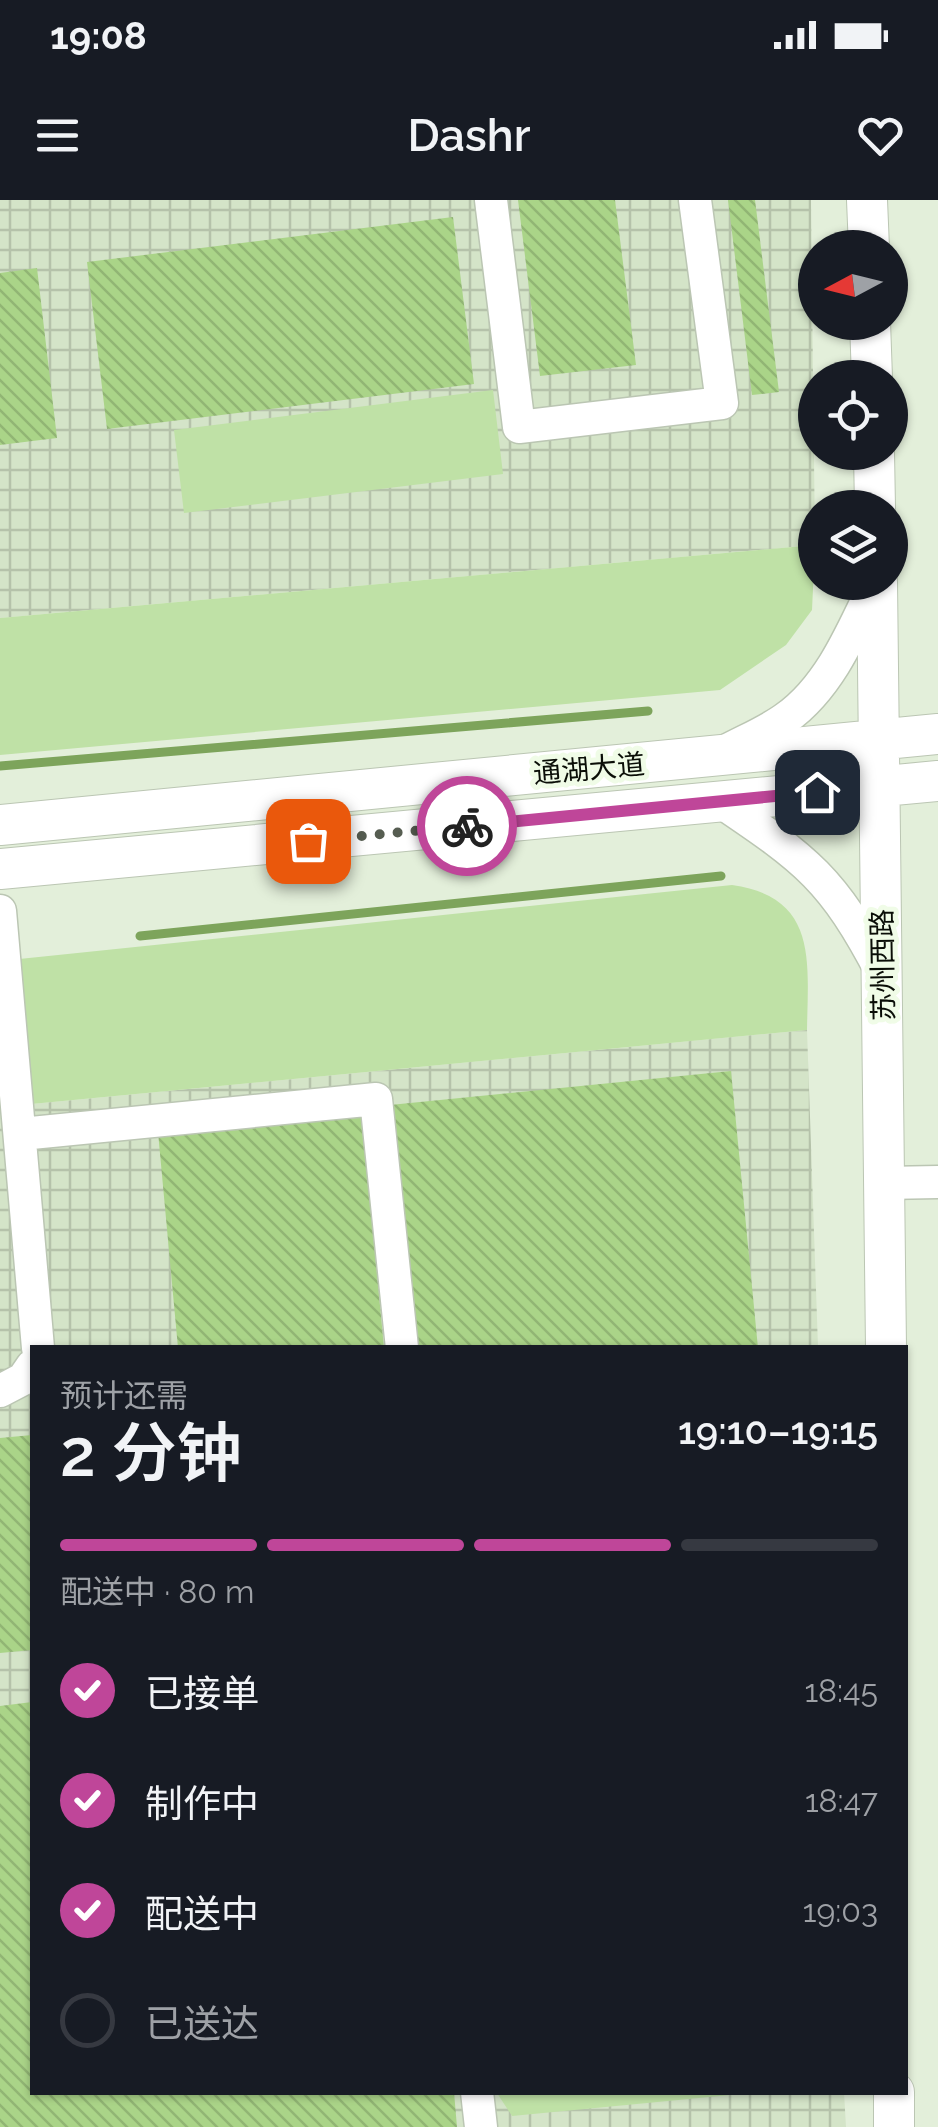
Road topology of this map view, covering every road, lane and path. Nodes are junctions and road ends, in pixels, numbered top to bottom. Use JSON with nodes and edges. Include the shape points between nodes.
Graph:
{"nodes":[{"id":1,"x":491,"y":200,"type":"edge"},
{"id":2,"x":695,"y":200,"type":"edge"},
{"id":3,"x":867,"y":200,"type":"edge"},
{"id":4,"x":868,"y":230,"type":"edge"},
{"id":5,"x":868,"y":600,"type":"edge"},
{"id":6,"x":878,"y":600,"type":"edge"},
{"id":7,"x":938,"y":734,"type":"edge"},
{"id":8,"x":882,"y":742,"type":"junction"},
{"id":9,"x":714,"y":757,"type":"junction"},
{"id":10,"x":938,"y":781,"type":"edge"},
{"id":11,"x":881,"y":785,"type":"junction"},
{"id":12,"x":720,"y":802,"type":"junction"},
{"id":13,"x":0,"y":826,"type":"edge"},
{"id":14,"x":0,"y":869,"type":"edge"},
{"id":15,"x":0,"y":912,"type":"edge"},
{"id":16,"x":883,"y":976,"type":"junction"},
{"id":17,"x":21,"y":1134,"type":"junction"},
{"id":18,"x":938,"y":1182,"type":"edge"},
{"id":19,"x":885,"y":1183,"type":"junction"},
{"id":20,"x":38,"y":1345,"type":"edge"},
{"id":21,"x":402,"y":1345,"type":"edge"},
{"id":22,"x":886,"y":1345,"type":"edge"},
{"id":23,"x":30,"y":1369,"type":"edge"},
{"id":24,"x":0,"y":1391,"type":"edge"},
{"id":25,"x":477,"y":2095,"type":"edge"},
{"id":26,"x":894,"y":2095,"type":"edge"},
{"id":27,"x":480,"y":2127,"type":"edge"},
{"id":28,"x":894,"y":2127,"type":"edge"}],
"edges":[{"from":1,"to":2,"type":"street","via":[[519,428],[722,403]]},
{"from":3,"to":4,"type":"main road"},
{"from":5,"to":9,"type":"street","via":[[811,694],[786,718]]},
{"from":6,"to":8,"type":"main road","name":"苏州西路"},
{"from":7,"to":8,"type":"main road","name":"通湖大道"},
{"from":8,"to":9,"type":"main road","name":"通湖大道"},
{"from":8,"to":11,"type":"main road","name":"苏州西路"},
{"from":9,"to":13,"type":"main road","name":"通湖大道"},
{"from":10,"to":11,"type":"main road","name":"通湖大道"},
{"from":11,"to":12,"type":"main road","name":"通湖大道"},
{"from":11,"to":16,"type":"main road","name":"苏州西路"},
{"from":12,"to":14,"type":"main road","name":"通湖大道"},
{"from":12,"to":16,"type":"street","via":[[824,878]]},
{"from":15,"to":17,"type":"street"},
{"from":16,"to":19,"type":"main road","name":"苏州西路"},
{"from":17,"to":20,"type":"street"},
{"from":17,"to":21,"type":"street","via":[[376,1099]]},
{"from":18,"to":19,"type":"street"},
{"from":19,"to":22,"type":"main road","name":"苏州西路"},
{"from":23,"to":24,"type":"street"},
{"from":25,"to":27,"type":"street"},
{"from":26,"to":28,"type":"main road"}]}
